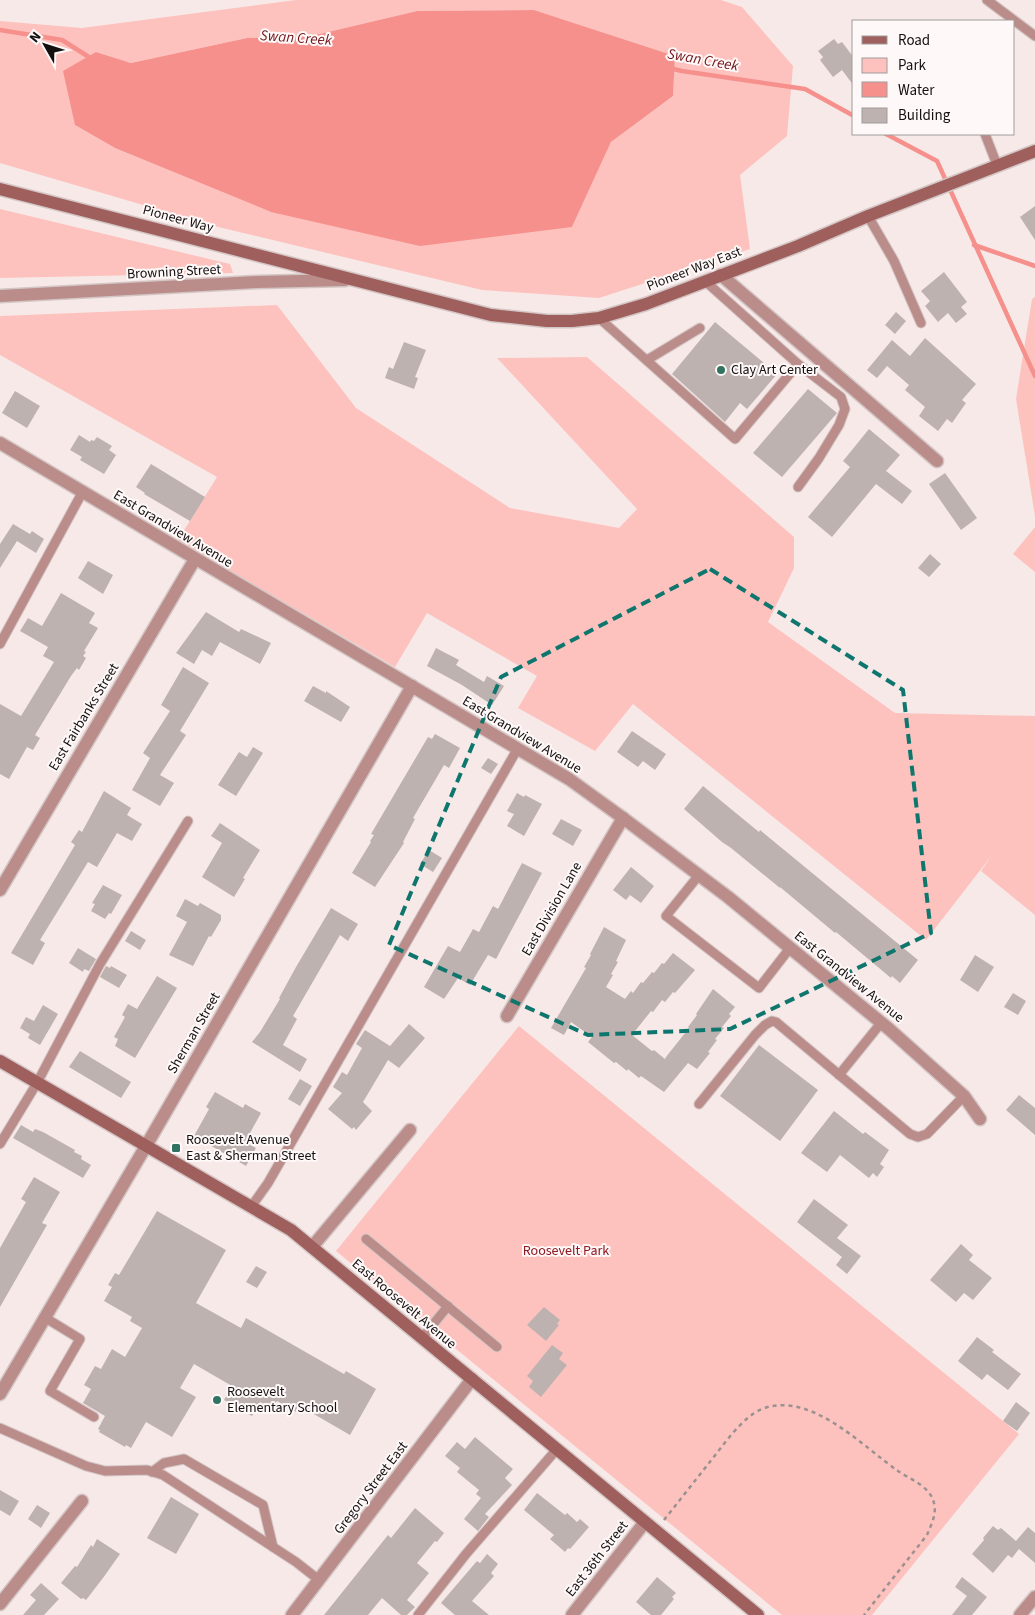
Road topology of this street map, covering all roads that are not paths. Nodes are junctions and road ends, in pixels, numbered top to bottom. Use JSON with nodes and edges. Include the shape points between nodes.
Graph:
{"nodes":[{"id":1,"x":987,"y":0,"type":"edge"},
{"id":2,"x":1014,"y":20,"type":"edge"},
{"id":3,"x":1015,"y":21,"type":"edge"},
{"id":4,"x":1035,"y":36,"type":"edge"},
{"id":5,"x":985,"y":135,"type":"edge"},
{"id":6,"x":1035,"y":151,"type":"edge"},
{"id":7,"x":998,"y":165,"type":"junction"},
{"id":8,"x":0,"y":189,"type":"edge"},
{"id":9,"x":868,"y":216,"type":"junction"},
{"id":10,"x":721,"y":275,"type":"junction"},
{"id":11,"x":349,"y":279,"type":"junction"},
{"id":12,"x":705,"y":281,"type":"junction"},
{"id":13,"x":0,"y":296,"type":"edge"},
{"id":14,"x":599,"y":318,"type":"junction"},
{"id":15,"x":921,"y":323,"type":"dead end"},
{"id":16,"x":700,"y":328,"type":"dead end"},
{"id":17,"x":647,"y":360,"type":"junction"},
{"id":18,"x":798,"y":364,"type":"junction"},
{"id":19,"x":0,"y":444,"type":"edge"},
{"id":20,"x":937,"y":461,"type":"dead end"},
{"id":21,"x":798,"y":487,"type":"dead end"},
{"id":22,"x":82,"y":492,"type":"junction"},
{"id":23,"x":195,"y":560,"type":"junction"},
{"id":24,"x":0,"y":644,"type":"edge"},
{"id":25,"x":412,"y":686,"type":"junction"},
{"id":26,"x":518,"y":748,"type":"junction"},
{"id":27,"x":623,"y":818,"type":"junction"},
{"id":28,"x":188,"y":821,"type":"dead end"},
{"id":29,"x":699,"y":875,"type":"junction"},
{"id":30,"x":0,"y":890,"type":"edge"},
{"id":31,"x":790,"y":948,"type":"junction"},
{"id":32,"x":507,"y":1016,"type":"dead end"},
{"id":33,"x":881,"y":1023,"type":"junction"},
{"id":34,"x":0,"y":1061,"type":"edge"},
{"id":35,"x":839,"y":1075,"type":"junction"},
{"id":36,"x":37,"y":1083,"type":"junction"},
{"id":37,"x":964,"y":1096,"type":"junction"},
{"id":38,"x":698,"y":1104,"type":"dead end"},
{"id":39,"x":980,"y":1119,"type":"dead end"},
{"id":40,"x":410,"y":1130,"type":"dead end"},
{"id":41,"x":0,"y":1144,"type":"edge"},
{"id":42,"x":146,"y":1146,"type":"junction"},
{"id":43,"x":251,"y":1208,"type":"junction"},
{"id":44,"x":366,"y":1239,"type":"dead end"},
{"id":45,"x":312,"y":1248,"type":"junction"},
{"id":46,"x":448,"y":1306,"type":"junction"},
{"id":47,"x":44,"y":1317,"type":"junction"},
{"id":48,"x":422,"y":1338,"type":"junction"},
{"id":49,"x":496,"y":1347,"type":"dead end"},
{"id":50,"x":472,"y":1379,"type":"junction"},
{"id":51,"x":0,"y":1394,"type":"edge"},
{"id":52,"x":94,"y":1417,"type":"dead end"},
{"id":53,"x":0,"y":1428,"type":"edge"},
{"id":54,"x":557,"y":1449,"type":"junction"},
{"id":55,"x":152,"y":1472,"type":"junction"},
{"id":56,"x":82,"y":1501,"type":"dead end"},
{"id":57,"x":650,"y":1526,"type":"junction"},
{"id":58,"x":273,"y":1547,"type":"junction"},
{"id":59,"x":320,"y":1580,"type":"junction"},
{"id":60,"x":1035,"y":1597,"type":"edge"},
{"id":61,"x":0,"y":1604,"type":"edge"},
{"id":62,"x":292,"y":1615,"type":"edge"},
{"id":63,"x":418,"y":1615,"type":"edge"},
{"id":64,"x":572,"y":1615,"type":"edge"},
{"id":65,"x":758,"y":1615,"type":"edge"},
{"id":66,"x":1020,"y":1615,"type":"edge"}],
"edges":[{"from":1,"to":2,"type":"lane"},
{"from":3,"to":4,"type":"lane"},
{"from":5,"to":7,"type":"lane"},
{"from":6,"to":7,"type":"main road","name":"Pioneer Way East"},
{"from":7,"to":9,"type":"main road","name":"Pioneer Way East"},
{"from":8,"to":11,"type":"main road","name":"Pioneer Way"},
{"from":9,"to":10,"type":"main road","name":"Pioneer Way East"},
{"from":9,"to":15,"type":"lane","via":[[894,261]]},
{"from":10,"to":12,"type":"main road","name":"Pioneer Way East"},
{"from":10,"to":20,"type":"street"},
{"from":11,"to":13,"type":"street","name":"Browning Street"},
{"from":11,"to":14,"type":"main road","name":"Pioneer Way East","via":[[491,315],[547,322]]},
{"from":12,"to":14,"type":"main road","name":"Pioneer Way East"},
{"from":12,"to":18,"type":"lane"},
{"from":14,"to":17,"type":"lane"},
{"from":16,"to":17,"type":"lane"},
{"from":17,"to":18,"type":"lane","via":[[734,439]]},
{"from":18,"to":21,"type":"lane","via":[[841,397],[845,409],[839,425]]},
{"from":19,"to":22,"type":"street","name":"East Grandview Avenue"},
{"from":22,"to":23,"type":"street","name":"East Grandview Avenue"},
{"from":22,"to":24,"type":"lane"},
{"from":23,"to":25,"type":"street","name":"East Grandview Avenue"},
{"from":23,"to":30,"type":"street","name":"East Fairbanks Street"},
{"from":25,"to":26,"type":"street","name":"East Grandview Avenue"},
{"from":25,"to":42,"type":"street","name":"Sherman Street"},
{"from":26,"to":27,"type":"street","name":"East Grandview Avenue"},
{"from":26,"to":43,"type":"lane"},
{"from":27,"to":29,"type":"street","name":"East Grandview Avenue"},
{"from":27,"to":32,"type":"street","name":"East Division Lane"},
{"from":28,"to":36,"type":"lane","via":[[100,964]]},
{"from":29,"to":31,"type":"street","name":"East Grandview Avenue"},
{"from":29,"to":31,"type":"lane","via":[[666,916],[759,988]]},
{"from":31,"to":33,"type":"street","name":"East Grandview Avenue"},
{"from":33,"to":35,"type":"lane"},
{"from":33,"to":37,"type":"street","name":"East Grandview Avenue"},
{"from":34,"to":36,"type":"main road","name":"East Roosevelt Avenue"},
{"from":35,"to":37,"type":"lane","via":[[918,1138],[927,1134]]},
{"from":35,"to":38,"type":"lane","via":[[772,1021],[755,1034]]},
{"from":36,"to":41,"type":"lane"},
{"from":36,"to":42,"type":"main road","name":"East Roosevelt Avenue"},
{"from":37,"to":39,"type":"street","name":"East Grandview Avenue"},
{"from":40,"to":45,"type":"street"},
{"from":42,"to":43,"type":"main road","name":"East Roosevelt Avenue"},
{"from":42,"to":47,"type":"street","name":"Sherman Street"},
{"from":43,"to":45,"type":"main road","name":"East Roosevelt Avenue","via":[[291,1230]]},
{"from":44,"to":46,"type":"lane"},
{"from":45,"to":48,"type":"main road","name":"East Roosevelt Avenue"},
{"from":46,"to":48,"type":"lane"},
{"from":46,"to":49,"type":"lane"},
{"from":47,"to":51,"type":"street","name":"Sherman Street"},
{"from":47,"to":52,"type":"lane","via":[[80,1339],[50,1391]]},
{"from":48,"to":50,"type":"main road","name":"East Roosevelt Avenue"},
{"from":50,"to":54,"type":"main road","name":"East Roosevelt Avenue"},
{"from":50,"to":59,"type":"street","name":"Gregory Street East"},
{"from":53,"to":55,"type":"lane","via":[[105,1472]]},
{"from":54,"to":57,"type":"main road","name":"East Roosevelt Avenue"},
{"from":54,"to":63,"type":"lane"},
{"from":55,"to":58,"type":"lane","via":[[162,1475]]},
{"from":55,"to":58,"type":"lane","via":[[164,1463],[184,1459],[263,1506]]},
{"from":56,"to":61,"type":"street"},
{"from":57,"to":64,"type":"street","name":"East 36th Street"},
{"from":57,"to":65,"type":"main road","name":"East Roosevelt Avenue"},
{"from":58,"to":59,"type":"lane"},
{"from":59,"to":62,"type":"street","name":"Gregory Street East"},
{"from":60,"to":66,"type":"street"}]}
